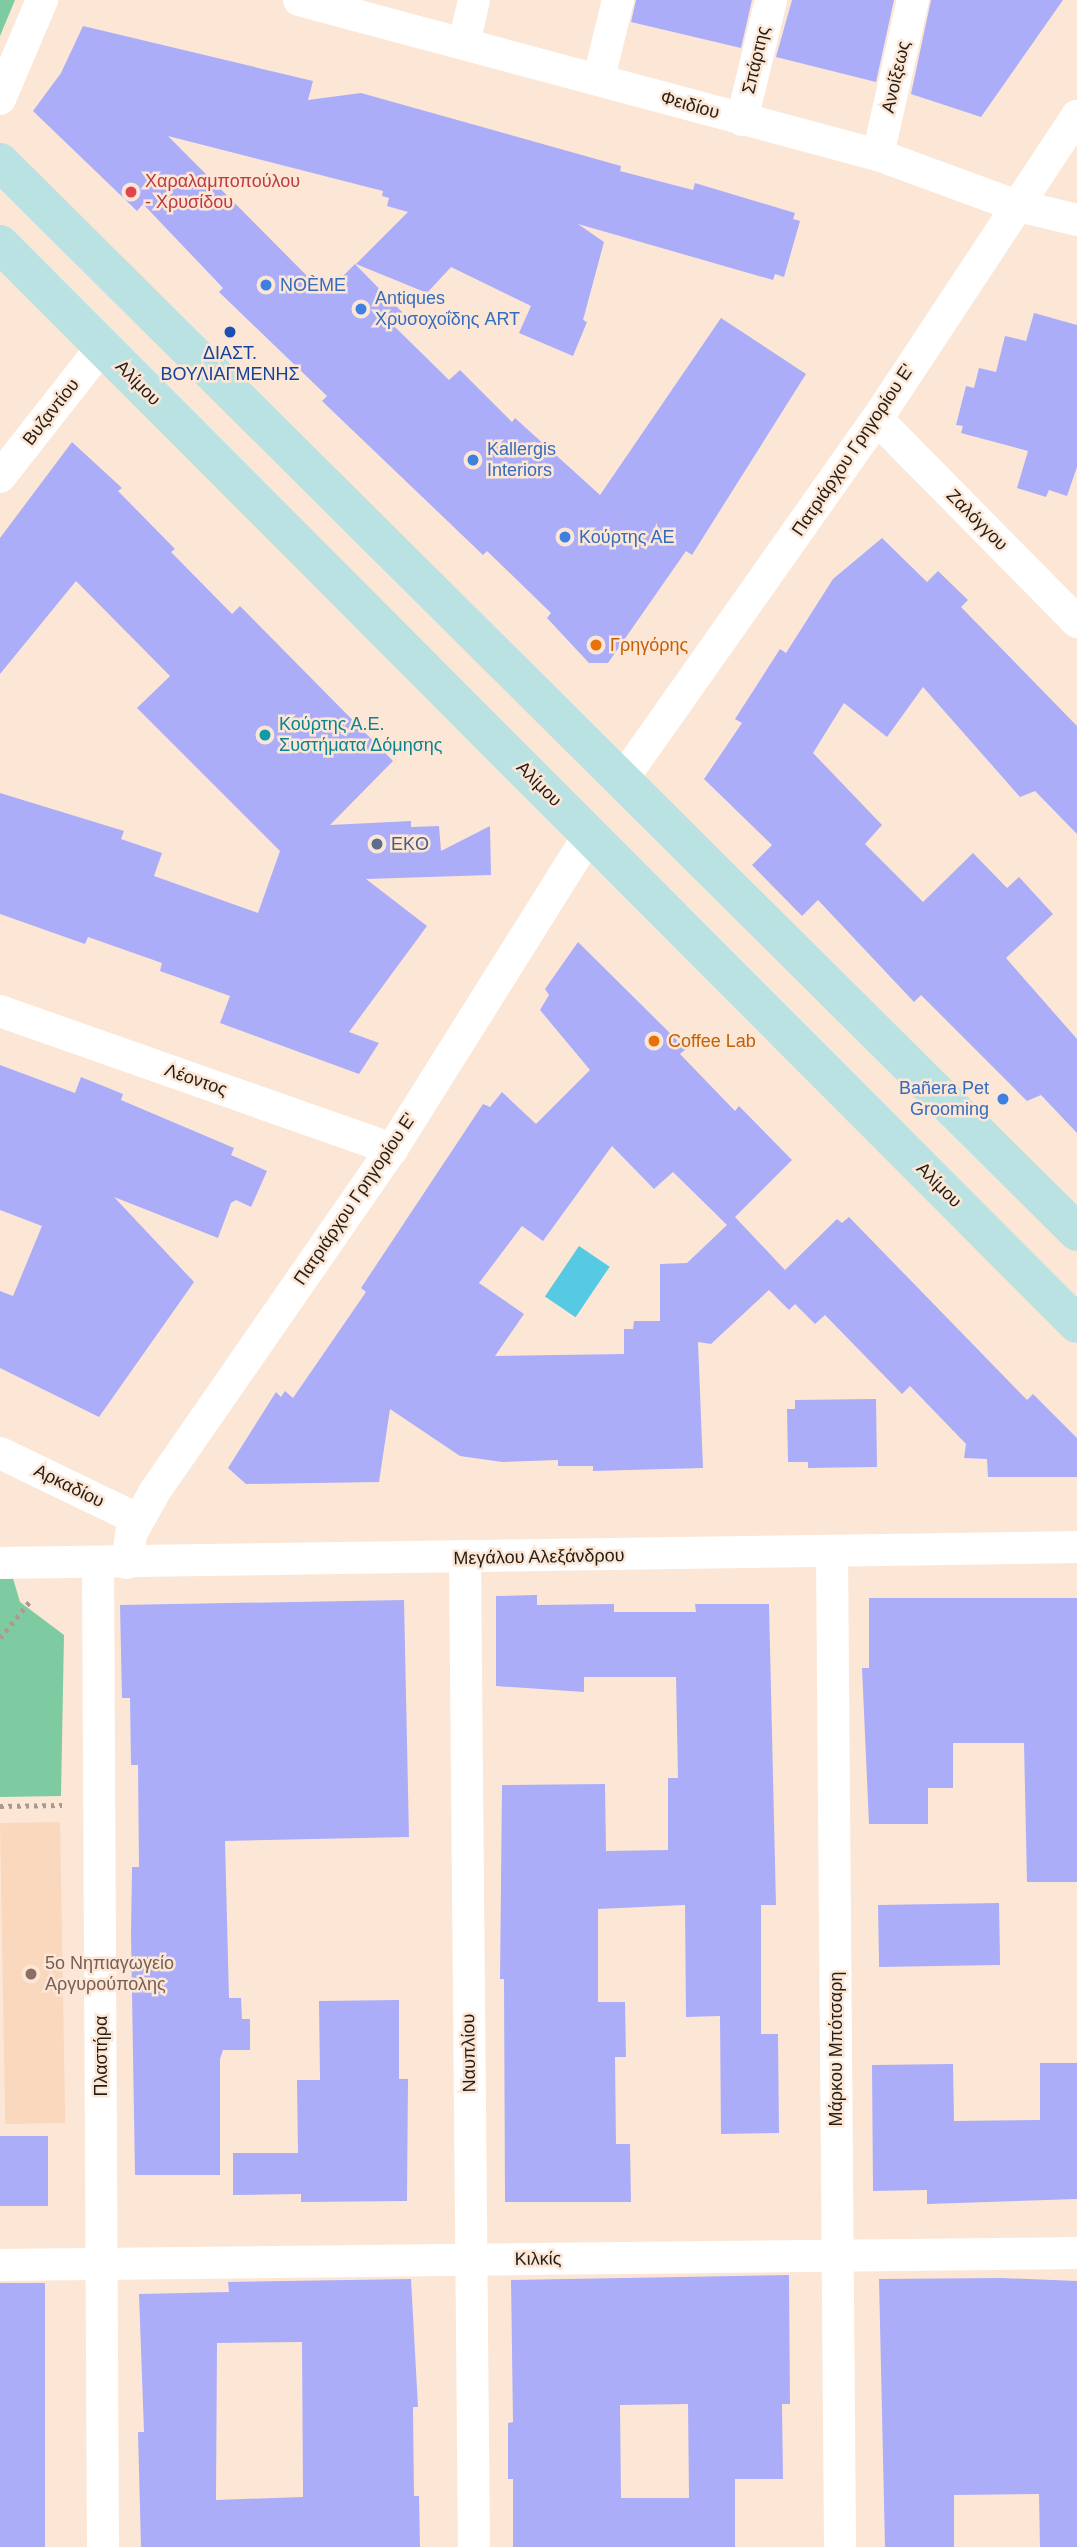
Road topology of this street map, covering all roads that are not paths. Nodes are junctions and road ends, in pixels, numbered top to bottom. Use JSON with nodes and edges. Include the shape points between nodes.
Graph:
{"nodes":[{"id":1,"x":42,"y":0,"type":"edge"},
{"id":2,"x":303,"y":0,"type":"edge"},
{"id":3,"x":474,"y":0,"type":"edge"},
{"id":4,"x":618,"y":0,"type":"edge"},
{"id":5,"x":771,"y":0,"type":"edge"},
{"id":6,"x":913,"y":0,"type":"edge"},
{"id":7,"x":464,"y":43,"type":"junction"},
{"id":8,"x":599,"y":78,"type":"junction"},
{"id":9,"x":0,"y":99,"type":"edge"},
{"id":10,"x":1077,"y":116,"type":"edge"},
{"id":11,"x":742,"y":120,"type":"junction"},
{"id":12,"x":878,"y":155,"type":"junction"},
{"id":13,"x":0,"y":162,"type":"edge"},
{"id":14,"x":1015,"y":205,"type":"junction"},
{"id":15,"x":1077,"y":220,"type":"edge"},
{"id":16,"x":0,"y":244,"type":"edge"},
{"id":17,"x":102,"y":347,"type":"junction"},
{"id":18,"x":877,"y":419,"type":"junction"},
{"id":19,"x":0,"y":477,"type":"edge"},
{"id":20,"x":1077,"y":622,"type":"edge"},
{"id":21,"x":622,"y":780,"type":"junction"},
{"id":22,"x":589,"y":835,"type":"junction"},
{"id":23,"x":0,"y":1010,"type":"edge"},
{"id":24,"x":392,"y":1149,"type":"junction"},
{"id":25,"x":1077,"y":1231,"type":"edge"},
{"id":26,"x":1077,"y":1324,"type":"edge"},
{"id":27,"x":0,"y":1453,"type":"edge"},
{"id":28,"x":137,"y":1519,"type":"junction"},
{"id":29,"x":1077,"y":1546,"type":"edge"},
{"id":30,"x":832,"y":1551,"type":"junction"},
{"id":31,"x":465,"y":1559,"type":"junction"},
{"id":32,"x":0,"y":1563,"type":"edge"},
{"id":33,"x":113,"y":1564,"type":"junction"},
{"id":34,"x":1077,"y":2253,"type":"edge"},
{"id":35,"x":837,"y":2256,"type":"junction"},
{"id":36,"x":471,"y":2260,"type":"junction"},
{"id":37,"x":102,"y":2264,"type":"junction"},
{"id":38,"x":0,"y":2265,"type":"edge"},
{"id":39,"x":103,"y":2547,"type":"edge"},
{"id":40,"x":474,"y":2547,"type":"edge"},
{"id":41,"x":840,"y":2547,"type":"edge"}],
"edges":[{"from":1,"to":9,"type":"street"},
{"from":2,"to":7,"type":"street","name":"Φειδίου"},
{"from":3,"to":7,"type":"street"},
{"from":4,"to":8,"type":"street"},
{"from":5,"to":11,"type":"street","name":"Σπάρτης"},
{"from":6,"to":12,"type":"street","name":"Ανοίξεως"},
{"from":7,"to":8,"type":"street","name":"Φειδίου"},
{"from":8,"to":11,"type":"street","name":"Φειδίου"},
{"from":10,"to":14,"type":"street","name":"Πατριάρχου Γρηγορίου Ε'"},
{"from":11,"to":12,"type":"street","name":"Φειδίου"},
{"from":12,"to":14,"type":"street","name":"Φειδίου"},
{"from":13,"to":21,"type":"main road"},
{"from":14,"to":15,"type":"street","name":"Φειδίου"},
{"from":14,"to":18,"type":"street","name":"Πατριάρχου Γρηγορίου Ε'"},
{"from":16,"to":17,"type":"main road","name":"Αλίμου"},
{"from":17,"to":19,"type":"street","name":"Βυζαντίου"},
{"from":17,"to":22,"type":"main road","name":"Αλίμου"},
{"from":18,"to":20,"type":"street","name":"Ζαλόγγου"},
{"from":18,"to":21,"type":"street","name":"Πατριάρχου Γρηγορίου Ε'"},
{"from":21,"to":25,"type":"main road"},
{"from":22,"to":24,"type":"street","name":"Πατριάρχου Γρηγορίου Ε'"},
{"from":22,"to":26,"type":"main road","name":"Αλίμου"},
{"from":23,"to":24,"type":"street","name":"Λέοντος"},
{"from":24,"to":28,"type":"street","name":"Πατριάρχου Γρηγορίου Ε'"},
{"from":27,"to":28,"type":"street","name":"Αρκαδίου"},
{"from":28,"to":33,"type":"street","name":"Πατριάρχου Γρηγορίου Ε'"},
{"from":29,"to":30,"type":"street","name":"Μεγάλου Αλεξάνδρου"},
{"from":30,"to":31,"type":"street","name":"Μεγάλου Αλεξάνδρου"},
{"from":30,"to":35,"type":"street","name":"Μάρκου Μπότσαρη"},
{"from":31,"to":33,"type":"street","name":"Μεγάλου Αλεξάνδρου"},
{"from":31,"to":36,"type":"street","name":"Ναυπλίου"},
{"from":32,"to":33,"type":"street","name":"Μεγάλου Αλεξάνδρου"},
{"from":33,"to":37,"type":"street","name":"Πλαστήρα","via":[[100,1805]]},
{"from":34,"to":35,"type":"street","name":"Κιλκίς"},
{"from":35,"to":36,"type":"street","name":"Κιλκίς"},
{"from":35,"to":41,"type":"street","name":"Μάρκου Μπότσαρη"},
{"from":36,"to":37,"type":"street","name":"Κιλκίς"},
{"from":36,"to":40,"type":"street","name":"Ναυπλίου"},
{"from":37,"to":38,"type":"street","name":"Κιλκίς"},
{"from":37,"to":39,"type":"street","name":"Πλαστήρα"}]}
